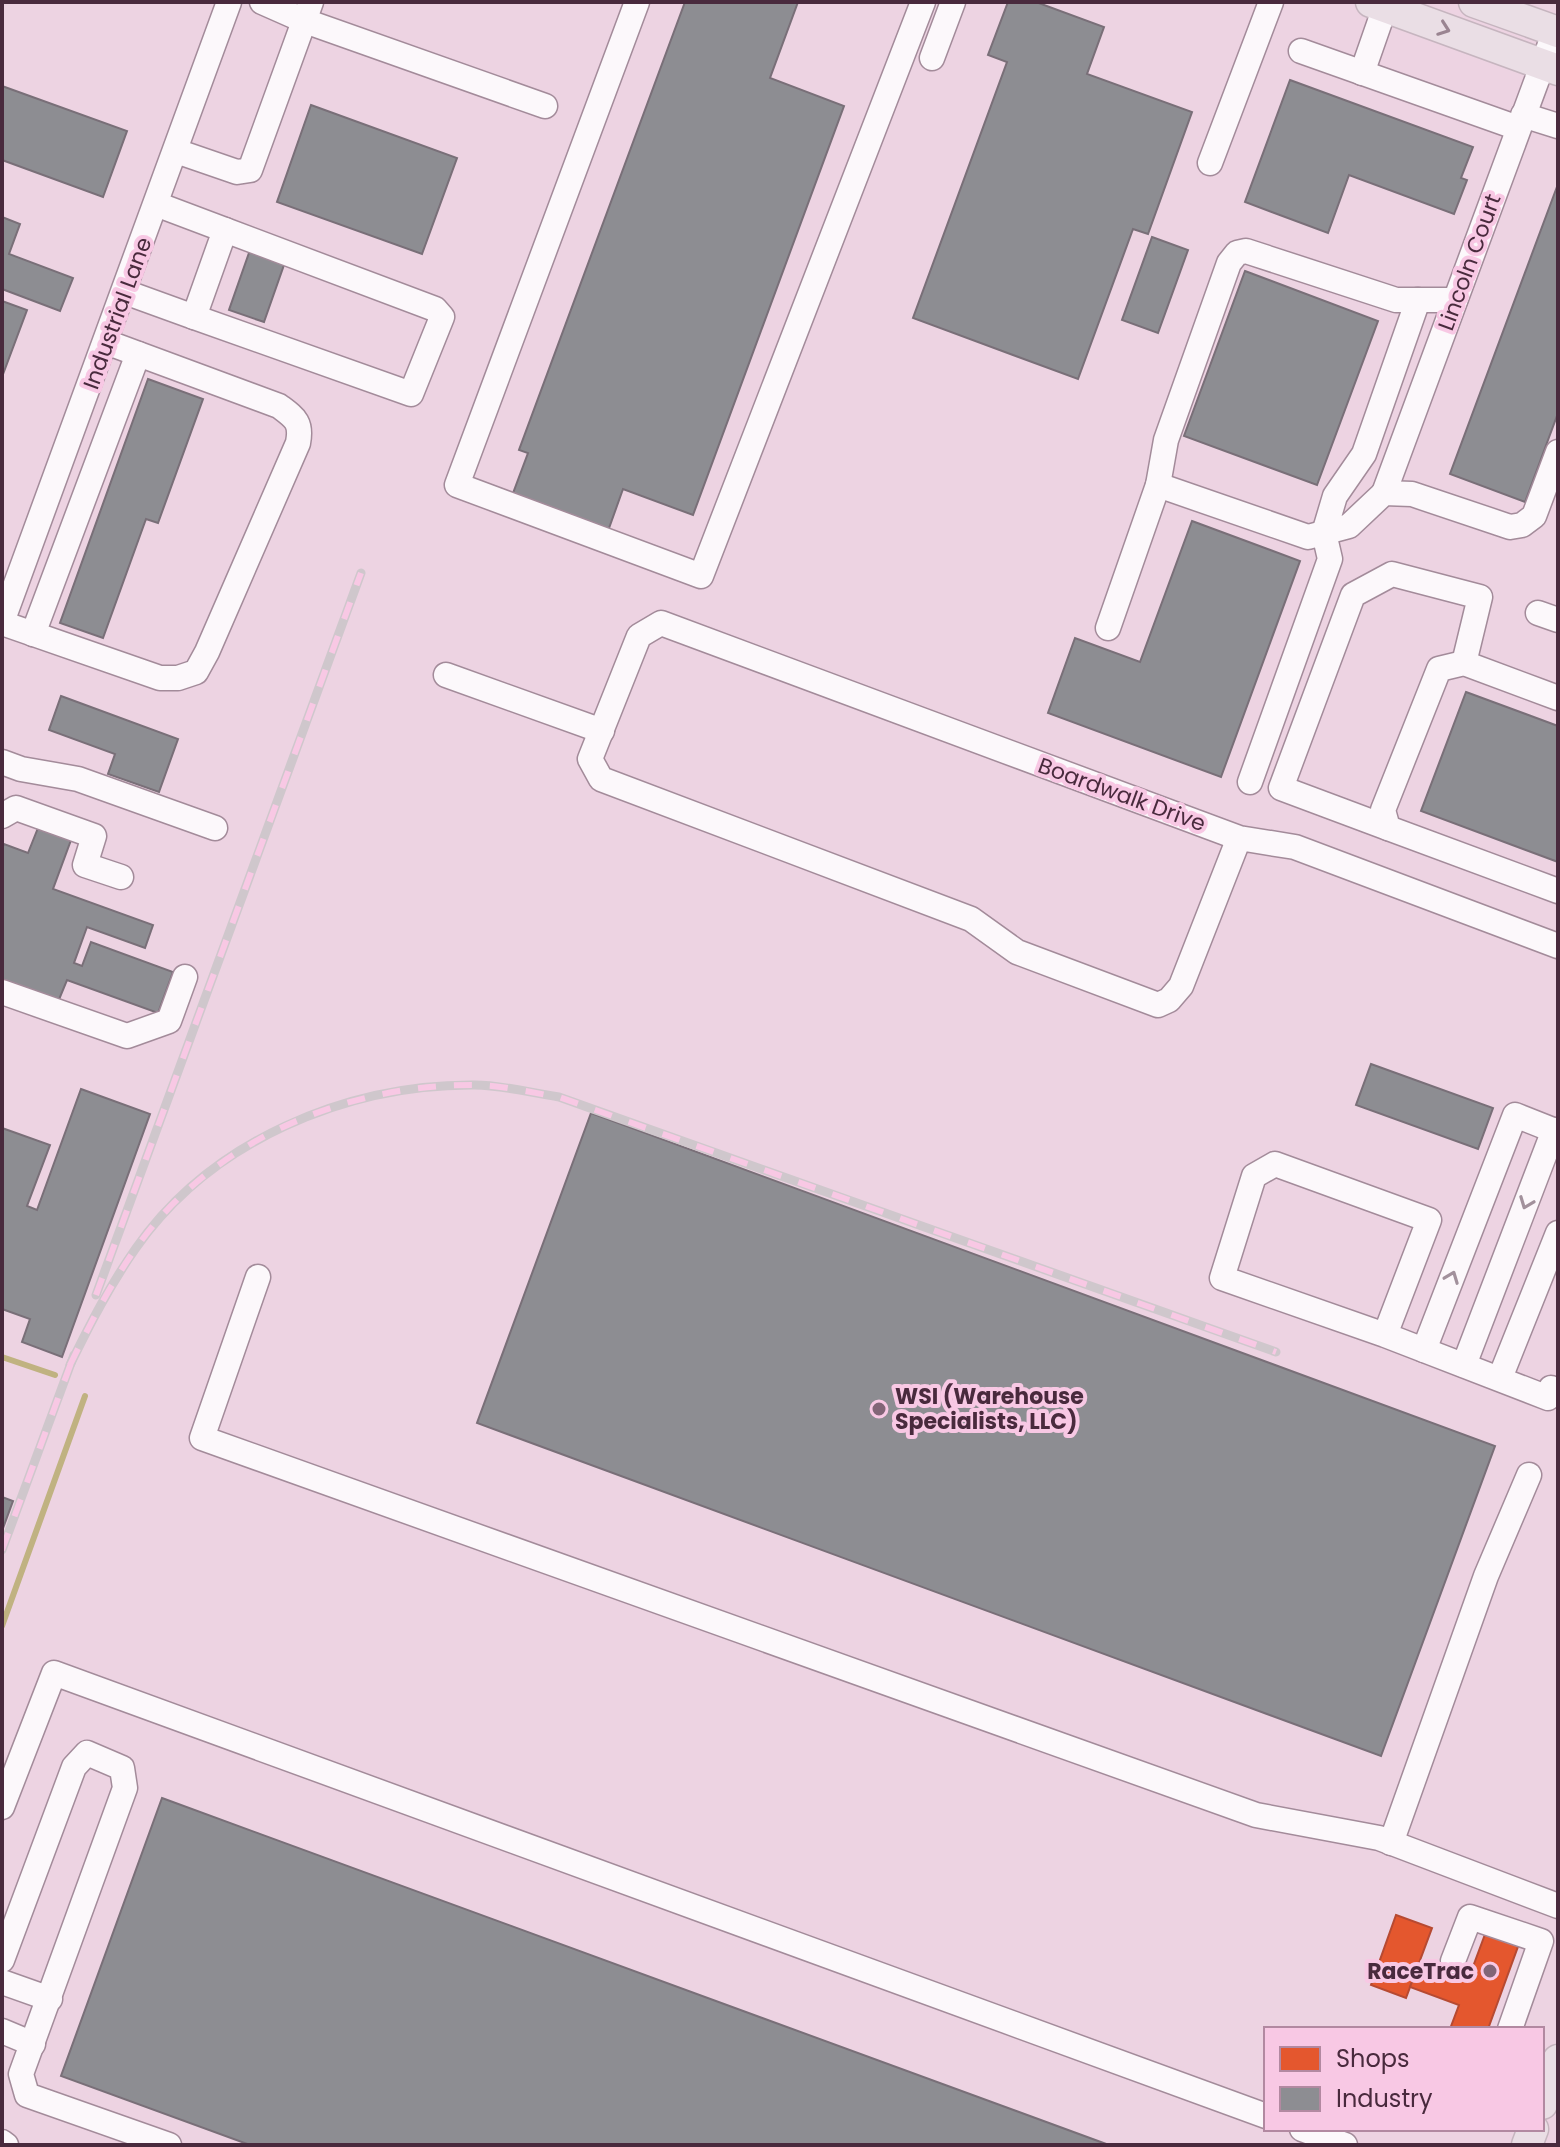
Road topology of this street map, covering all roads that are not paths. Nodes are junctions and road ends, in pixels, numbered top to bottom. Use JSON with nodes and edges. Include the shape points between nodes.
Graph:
{"nodes":[{"id":1,"x":229,"y":2,"type":"edge"},
{"id":2,"x":262,"y":2,"type":"edge"},
{"id":3,"x":637,"y":2,"type":"edge"},
{"id":4,"x":923,"y":2,"type":"edge"},
{"id":5,"x":953,"y":2,"type":"edge"},
{"id":6,"x":1271,"y":2,"type":"edge"},
{"id":7,"x":1474,"y":2,"type":"edge"},
{"id":8,"x":1381,"y":4,"type":"edge"},
{"id":9,"x":308,"y":11,"type":"edge"},
{"id":10,"x":1556,"y":32,"type":"edge"},
{"id":11,"x":1301,"y":51,"type":"dead end"},
{"id":12,"x":932,"y":58,"type":"dead end"},
{"id":13,"x":1550,"y":67,"type":"edge"},
{"id":14,"x":1362,"y":73,"type":"junction"},
{"id":15,"x":545,"y":106,"type":"dead end"},
{"id":16,"x":1520,"y":122,"type":"junction"},
{"id":17,"x":1558,"y":126,"type":"edge"},
{"id":18,"x":176,"y":151,"type":"junction"},
{"id":19,"x":1210,"y":163,"type":"dead end"},
{"id":20,"x":156,"y":204,"type":"junction"},
{"id":21,"x":225,"y":230,"type":"junction"},
{"id":22,"x":125,"y":292,"type":"junction"},
{"id":23,"x":1418,"y":300,"type":"junction"},
{"id":24,"x":1455,"y":300,"type":"junction"},
{"id":25,"x":194,"y":317,"type":"junction"},
{"id":26,"x":106,"y":342,"type":"junction"},
{"id":27,"x":138,"y":354,"type":"junction"},
{"id":28,"x":1558,"y":452,"type":"edge"},
{"id":29,"x":64,"y":455,"type":"junction"},
{"id":30,"x":96,"y":467,"type":"junction"},
{"id":31,"x":1158,"y":485,"type":"junction"},
{"id":32,"x":1384,"y":493,"type":"junction"},
{"id":33,"x":1324,"y":533,"type":"junction"},
{"id":34,"x":2,"y":623,"type":"edge"},
{"id":35,"x":1108,"y":628,"type":"dead end"},
{"id":36,"x":33,"y":634,"type":"junction"},
{"id":37,"x":1464,"y":663,"type":"junction"},
{"id":38,"x":446,"y":675,"type":"dead end"},
{"id":39,"x":1558,"y":698,"type":"edge"},
{"id":40,"x":602,"y":731,"type":"junction"},
{"id":41,"x":2,"y":762,"type":"edge"},
{"id":42,"x":1250,"y":782,"type":"dead end"},
{"id":43,"x":2,"y":816,"type":"edge"},
{"id":44,"x":215,"y":828,"type":"dead end"},
{"id":45,"x":1388,"y":828,"type":"junction"},
{"id":46,"x":1239,"y":838,"type":"junction"},
{"id":47,"x":121,"y":877,"type":"dead end"},
{"id":48,"x":1558,"y":891,"type":"edge"},
{"id":49,"x":1558,"y":946,"type":"edge"},
{"id":50,"x":185,"y":977,"type":"dead end"},
{"id":51,"x":2,"y":992,"type":"edge"},
{"id":52,"x":1556,"y":1131,"type":"edge"},
{"id":53,"x":1558,"y":1233,"type":"edge"},
{"id":54,"x":258,"y":1277,"type":"dead end"},
{"id":55,"x":1385,"y":1335,"type":"junction"},
{"id":56,"x":1424,"y":1350,"type":"junction"},
{"id":57,"x":1464,"y":1365,"type":"junction"},
{"id":58,"x":1500,"y":1378,"type":"junction"},
{"id":59,"x":1556,"y":1382,"type":"edge"},
{"id":60,"x":1529,"y":1475,"type":"dead end"},
{"id":61,"x":2,"y":1807,"type":"edge"},
{"id":62,"x":1391,"y":1843,"type":"junction"},
{"id":63,"x":1484,"y":1878,"type":"junction"},
{"id":64,"x":1558,"y":1906,"type":"edge"},
{"id":65,"x":1470,"y":1917,"type":"junction"},
{"id":66,"x":2,"y":1960,"type":"edge"},
{"id":67,"x":1453,"y":1961,"type":"dead end"},
{"id":68,"x":2,"y":1982,"type":"edge"},
{"id":69,"x":50,"y":1999,"type":"junction"},
{"id":70,"x":1511,"y":2027,"type":"edge"},
{"id":71,"x":2,"y":2031,"type":"edge"},
{"id":72,"x":33,"y":2044,"type":"junction"},
{"id":73,"x":1264,"y":2115,"type":"edge"},
{"id":74,"x":1307,"y":2131,"type":"edge"},
{"id":75,"x":169,"y":2145,"type":"edge"},
{"id":76,"x":1345,"y":2145,"type":"edge"}],
"edges":[{"from":1,"to":18,"type":"street","name":"Industrial Lane"},
{"from":2,"to":9,"type":"street"},
{"from":3,"to":4,"type":"street","via":[[457,485],[701,576]]},
{"from":5,"to":12,"type":"street"},
{"from":6,"to":19,"type":"street"},
{"from":7,"to":10,"type":"main road"},
{"from":8,"to":13,"type":"main road","one_way":true},
{"from":8,"to":14,"type":"street"},
{"from":9,"to":15,"type":"street"},
{"from":9,"to":18,"type":"street","via":[[250,170],[237,172]]},
{"from":10,"to":13,"type":"street","name":"Lincoln Court"},
{"from":11,"to":14,"type":"street"},
{"from":13,"to":16,"type":"street","name":"Lincoln Court"},
{"from":14,"to":16,"type":"street"},
{"from":16,"to":17,"type":"street"},
{"from":16,"to":24,"type":"street","name":"Lincoln Court"},
{"from":18,"to":20,"type":"street","name":"Industrial Lane"},
{"from":20,"to":21,"type":"street"},
{"from":20,"to":22,"type":"street","name":"Industrial Lane"},
{"from":21,"to":25,"type":"street"},
{"from":21,"to":25,"type":"street","via":[[435,309],[442,317],[411,394]]},
{"from":22,"to":25,"type":"street"},
{"from":22,"to":26,"type":"street","name":"Industrial Lane"},
{"from":23,"to":24,"type":"street"},
{"from":23,"to":31,"type":"street","via":[[1396,300],[1246,251],[1237,253],[1166,440]]},
{"from":23,"to":33,"type":"street","via":[[1364,454],[1335,496]]},
{"from":24,"to":32,"type":"street","name":"Lincoln Court"},
{"from":26,"to":27,"type":"street"},
{"from":26,"to":29,"type":"street","name":"Industrial Lane"},
{"from":27,"to":30,"type":"street"},
{"from":27,"to":36,"type":"street","via":[[279,406],[294,417],[298,443],[196,672],[160,678]]},
{"from":28,"to":32,"type":"street","via":[[1534,516],[1522,525],[1510,527],[1412,494]]},
{"from":29,"to":30,"type":"street"},
{"from":29,"to":34,"type":"street","name":"Industrial Lane"},
{"from":30,"to":36,"type":"street"},
{"from":31,"to":33,"type":"street","via":[[1308,537]]},
{"from":31,"to":35,"type":"street"},
{"from":32,"to":33,"type":"street","via":[[1349,526]]},
{"from":33,"to":42,"type":"street","via":[[1330,559]]},
{"from":34,"to":36,"type":"street"},
{"from":37,"to":39,"type":"street"},
{"from":37,"to":45,"type":"street","via":[[1439,669],[1383,810]]},
{"from":37,"to":45,"type":"street","via":[[1480,597],[1392,574],[1353,595],[1281,788]]},
{"from":38,"to":40,"type":"street"},
{"from":40,"to":46,"type":"street","name":"Boardwalk Drive","via":[[639,636],[661,623]]},
{"from":40,"to":46,"type":"street","name":"Boardwalk Drive","via":[[590,759],[601,779],[971,919],[1017,952],[1158,1005],[1181,986]]},
{"from":41,"to":44,"type":"street","via":[[78,779]]},
{"from":43,"to":47,"type":"street","via":[[16,808],[94,836],[85,865]]},
{"from":45,"to":48,"type":"street"},
{"from":46,"to":49,"type":"street","name":"Boardwalk Drive","via":[[1295,847]]},
{"from":50,"to":51,"type":"street","via":[[169,1021],[127,1036]]},
{"from":56,"to":52,"type":"street","one_way":true,"via":[[1515,1115]]},
{"from":52,"to":57,"type":"street","one_way":true},
{"from":53,"to":58,"type":"street"},
{"from":54,"to":62,"type":"street","via":[[202,1438],[1256,1815]]},
{"from":55,"to":55,"type":"street","via":[[1429,1220],[1275,1164],[1254,1176],[1222,1278]]},
{"from":55,"to":56,"type":"street"},
{"from":56,"to":57,"type":"street"},
{"from":57,"to":58,"type":"street"},
{"from":58,"to":59,"type":"street","via":[[1548,1398]]},
{"from":60,"to":62,"type":"street","via":[[1486,1576]]},
{"from":61,"to":73,"type":"street","via":[[54,1673]]},
{"from":62,"to":63,"type":"street"},
{"from":63,"to":64,"type":"street"},
{"from":63,"to":65,"type":"street"},
{"from":65,"to":67,"type":"street"},
{"from":65,"to":70,"type":"street","via":[[1541,1941]]},
{"from":66,"to":69,"type":"street","via":[[74,1767],[87,1753],[122,1768],[125,1788]]},
{"from":68,"to":69,"type":"street"},
{"from":69,"to":72,"type":"street"},
{"from":71,"to":72,"type":"street"},
{"from":72,"to":75,"type":"street","via":[[21,2074],[27,2095]]},
{"from":74,"to":76,"type":"street"}]}
